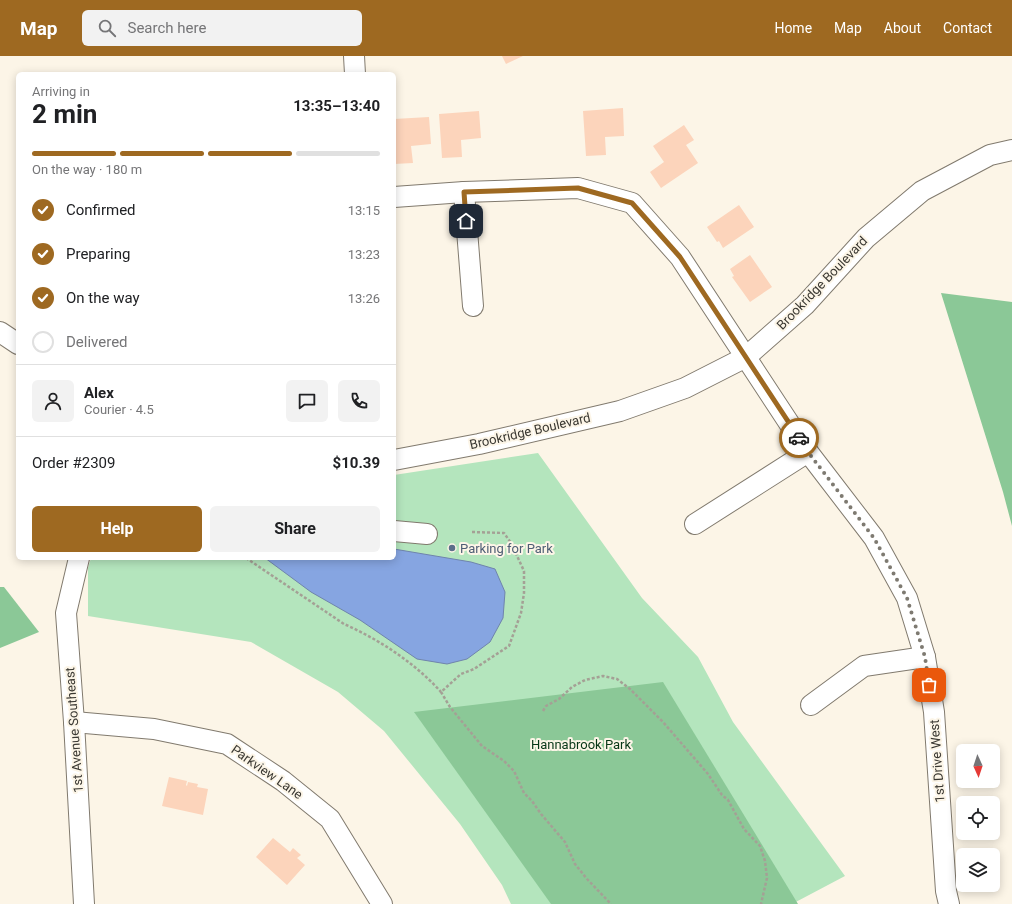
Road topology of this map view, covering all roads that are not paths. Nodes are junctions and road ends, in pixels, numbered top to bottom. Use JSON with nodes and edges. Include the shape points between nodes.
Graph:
{"nodes":[{"id":1,"x":354,"y":56,"type":"edge"},
{"id":2,"x":356,"y":72,"type":"edge"},
{"id":3,"x":1012,"y":150,"type":"edge"},
{"id":4,"x":464,"y":192,"type":"junction"},
{"id":5,"x":396,"y":196,"type":"edge"},
{"id":6,"x":473,"y":306,"type":"dead end"},
{"id":7,"x":0,"y":332,"type":"edge"},
{"id":8,"x":16,"y":343,"type":"edge"},
{"id":9,"x":746,"y":357,"type":"junction"},
{"id":10,"x":808,"y":452,"type":"junction"},
{"id":11,"x":396,"y":460,"type":"edge"},
{"id":12,"x":695,"y":524,"type":"dead end"},
{"id":13,"x":396,"y":531,"type":"edge"},
{"id":14,"x":427,"y":534,"type":"dead end"},
{"id":15,"x":79,"y":560,"type":"edge"},
{"id":16,"x":925,"y":657,"type":"junction"},
{"id":17,"x":811,"y":706,"type":"dead end"},
{"id":18,"x":74,"y":722,"type":"junction"},
{"id":19,"x":84,"y":904,"type":"edge"},
{"id":20,"x":382,"y":904,"type":"edge"},
{"id":21,"x":949,"y":904,"type":"edge"}],
"edges":[{"from":1,"to":2,"type":"street"},
{"from":3,"to":9,"type":"street","name":"Brookridge Boulevard","via":[[990,155],[922,191],[866,238],[805,305]]},
{"from":4,"to":5,"type":"street","name":"1st Drive West"},
{"from":4,"to":6,"type":"street"},
{"from":4,"to":9,"type":"street","name":"1st Drive West","via":[[578,188],[632,203],[680,257]]},
{"from":7,"to":8,"type":"street"},
{"from":9,"to":10,"type":"street","name":"1st Drive West"},
{"from":9,"to":11,"type":"street","name":"Brookridge Boulevard","via":[[685,388],[620,411],[480,444]]},
{"from":10,"to":12,"type":"street"},
{"from":10,"to":16,"type":"street","name":"1st Drive West","via":[[874,538],[907,598]]},
{"from":13,"to":14,"type":"street"},
{"from":15,"to":18,"type":"street","name":"1st Avenue Southeast","via":[[66,613]]},
{"from":16,"to":17,"type":"street","via":[[864,666]]},
{"from":16,"to":21,"type":"street","name":"1st Drive West","via":[[934,712],[945,883]]},
{"from":18,"to":19,"type":"street","name":"1st Avenue Southeast"},
{"from":18,"to":20,"type":"street","name":"Parkview Lane","via":[[154,729],[227,744],[284,781],[330,819]]}]}
